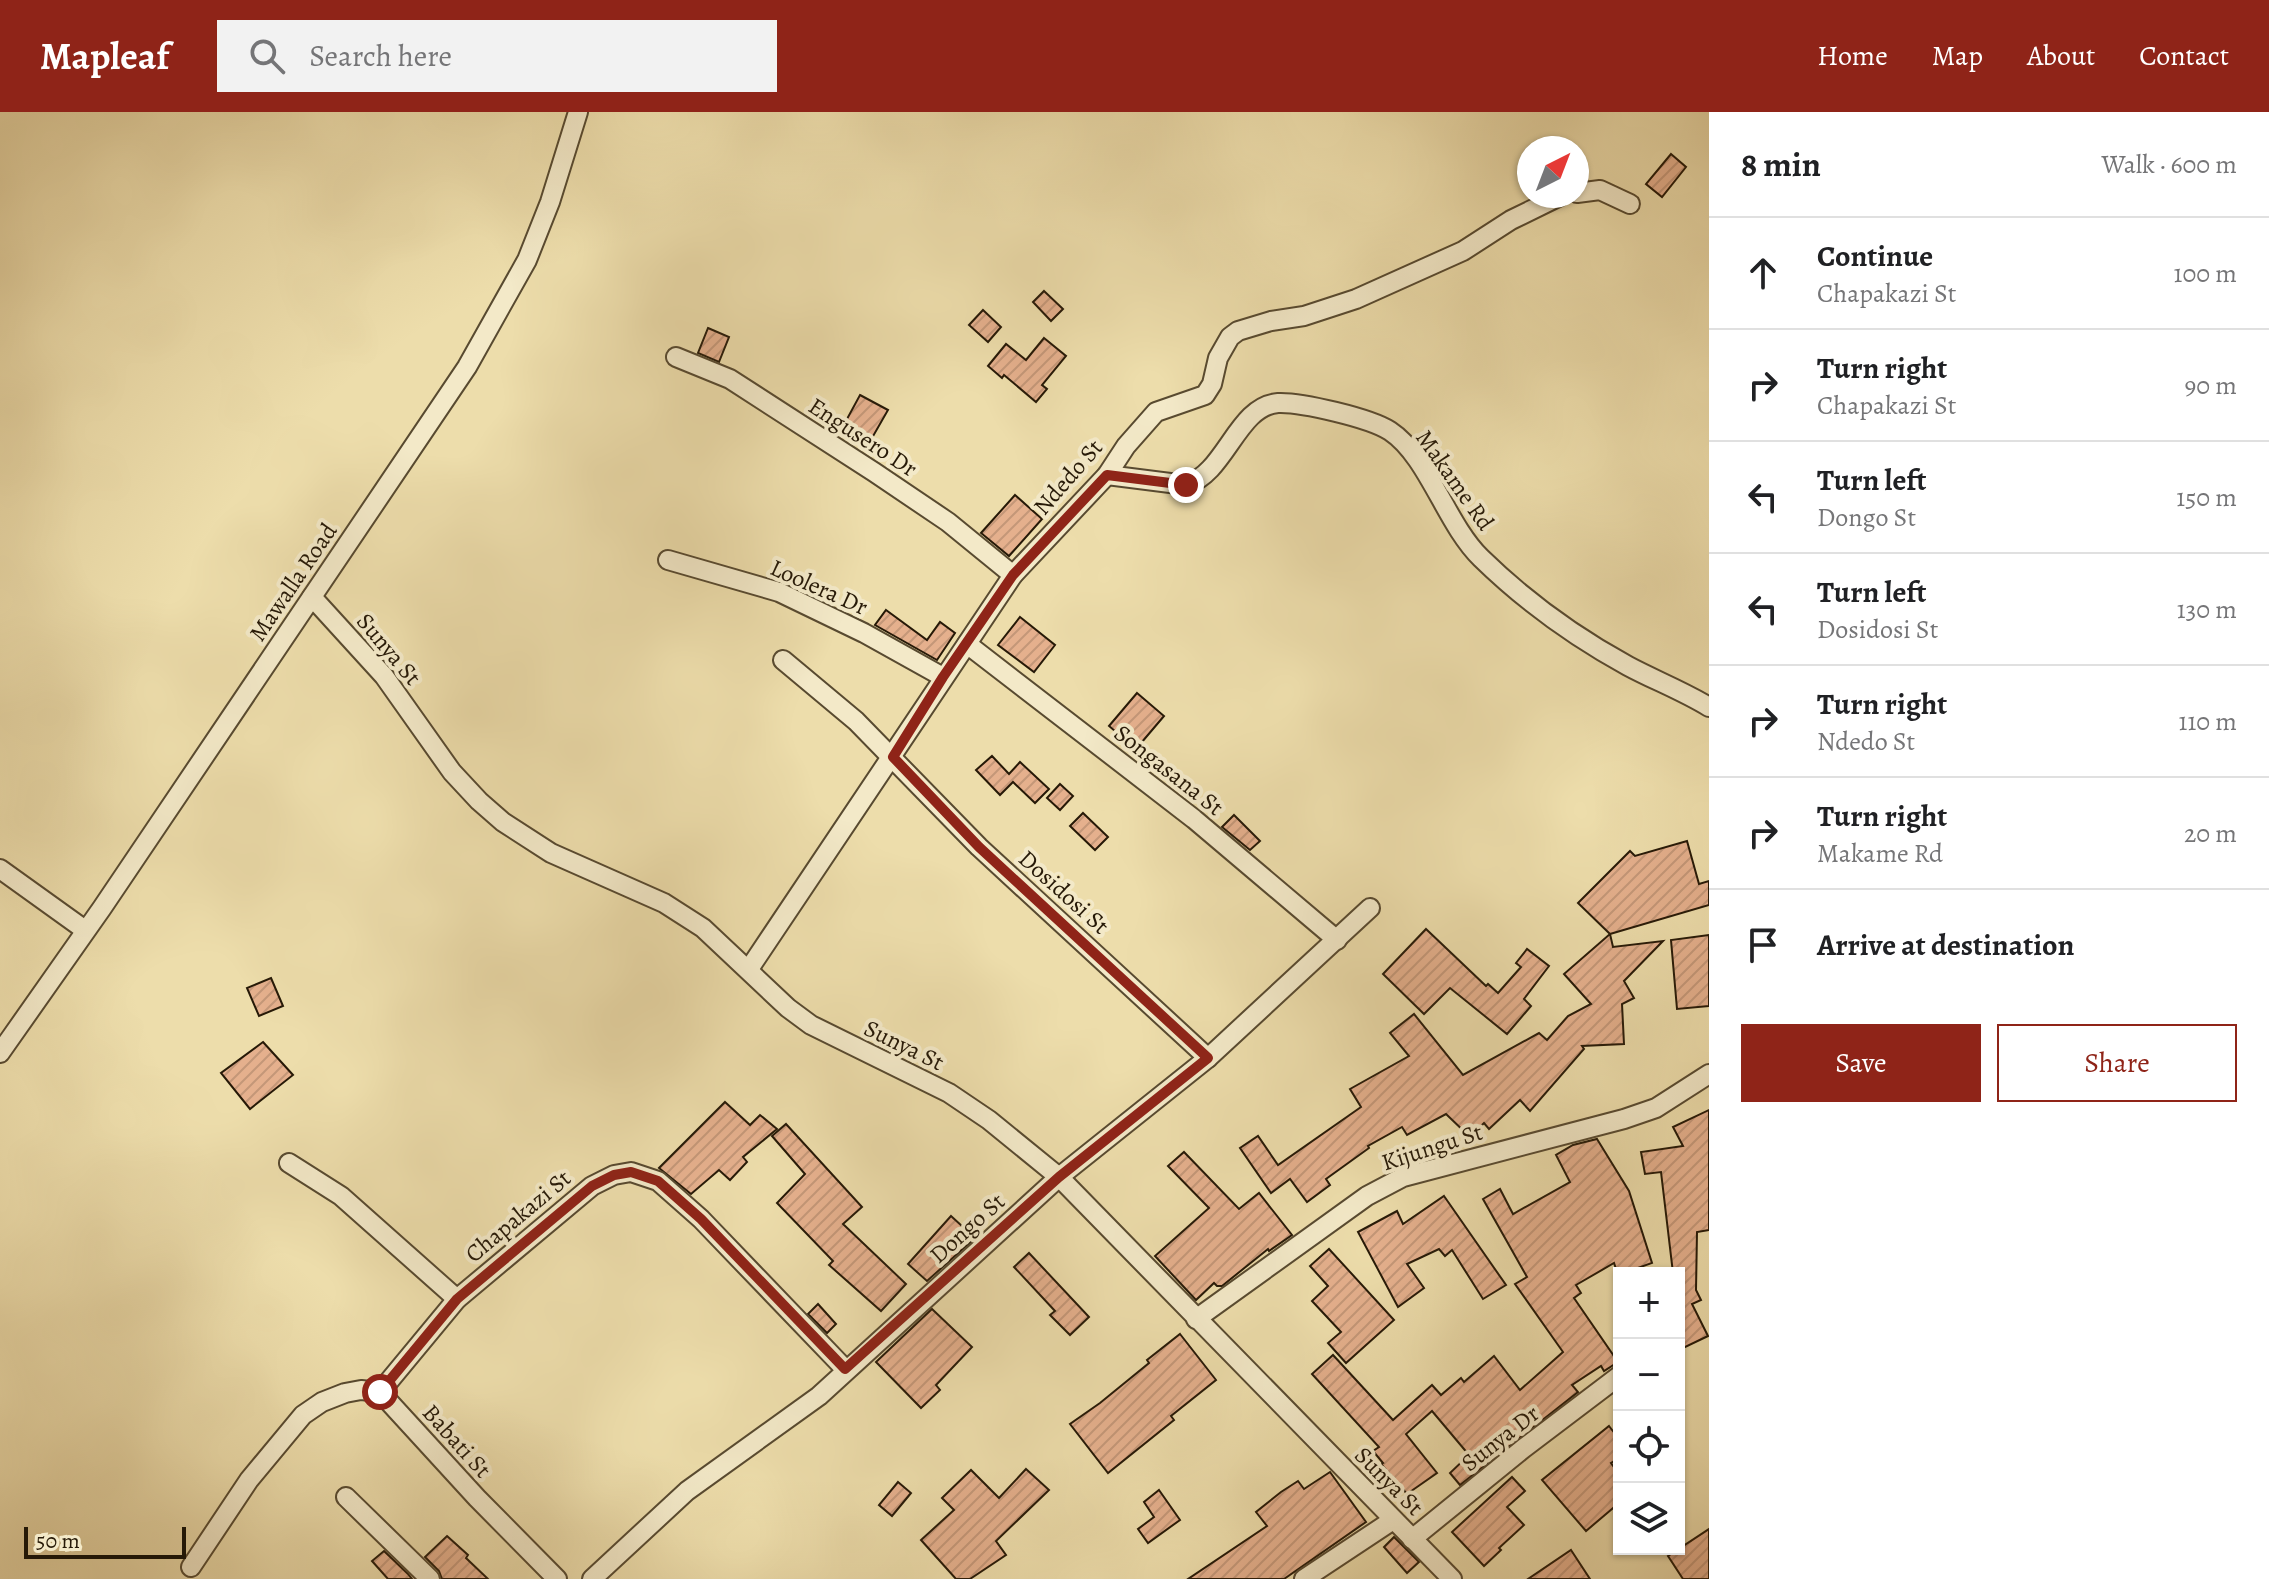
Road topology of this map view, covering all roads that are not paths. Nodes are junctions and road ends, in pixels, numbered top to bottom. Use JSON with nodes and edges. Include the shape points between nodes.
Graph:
{"nodes":[{"id":1,"x":578,"y":112,"type":"edge"},
{"id":2,"x":1589,"y":191,"type":"edge"},
{"id":3,"x":1630,"y":204,"type":"dead end"},
{"id":4,"x":1536,"y":208,"type":"edge"},
{"id":5,"x":676,"y":357,"type":"dead end"},
{"id":6,"x":1107,"y":475,"type":"junction"},
{"id":7,"x":668,"y":560,"type":"dead end"},
{"id":8,"x":1013,"y":575,"type":"junction"},
{"id":9,"x":312,"y":597,"type":"junction"},
{"id":10,"x":967,"y":644,"type":"junction"},
{"id":11,"x":783,"y":660,"type":"dead end"},
{"id":12,"x":943,"y":677,"type":"junction"},
{"id":13,"x":1709,"y":707,"type":"edge"},
{"id":14,"x":893,"y":757,"type":"junction"},
{"id":15,"x":0,"y":869,"type":"edge"},
{"id":16,"x":1370,"y":908,"type":"dead end"},
{"id":17,"x":85,"y":930,"type":"junction"},
{"id":18,"x":1337,"y":940,"type":"junction"},
{"id":19,"x":749,"y":969,"type":"junction"},
{"id":20,"x":0,"y":1053,"type":"edge"},
{"id":21,"x":1208,"y":1058,"type":"junction"},
{"id":22,"x":1709,"y":1074,"type":"edge"},
{"id":23,"x":289,"y":1163,"type":"dead end"},
{"id":24,"x":1059,"y":1177,"type":"junction"},
{"id":25,"x":457,"y":1299,"type":"junction"},
{"id":26,"x":1196,"y":1319,"type":"junction"},
{"id":27,"x":845,"y":1369,"type":"junction"},
{"id":28,"x":1613,"y":1381,"type":"edge"},
{"id":29,"x":380,"y":1392,"type":"junction"},
{"id":30,"x":346,"y":1497,"type":"dead end"},
{"id":31,"x":1393,"y":1520,"type":"junction"},
{"id":32,"x":1412,"y":1539,"type":"junction"},
{"id":33,"x":191,"y":1567,"type":"dead end"},
{"id":34,"x":430,"y":1579,"type":"edge"},
{"id":35,"x":557,"y":1579,"type":"edge"},
{"id":36,"x":592,"y":1579,"type":"edge"},
{"id":37,"x":1304,"y":1579,"type":"edge"},
{"id":38,"x":1452,"y":1579,"type":"edge"}],
"edges":[{"from":1,"to":9,"type":"street","name":"Mawalla Road","via":[[527,260],[467,367]]},
{"from":2,"to":3,"type":"street","via":[[1600,190]]},
{"from":4,"to":6,"type":"street","name":"Ndedo St","via":[[1463,251],[1356,299],[1238,331],[1222,349],[1209,390],[1156,412]]},
{"from":5,"to":8,"type":"street","name":"Engusero Dr","via":[[730,379],[862,464],[948,522]]},
{"from":6,"to":8,"type":"street","name":"Ndedo St"},
{"from":6,"to":13,"type":"street","name":"Makame Rd","via":[[1196,482],[1264,406],[1279,403],[1369,422],[1404,444],[1455,525],[1479,557],[1505,579],[1588,642]]},
{"from":7,"to":12,"type":"street","name":"Loolera Dr","via":[[779,592]]},
{"from":8,"to":10,"type":"street","name":"Ndedo St"},
{"from":9,"to":17,"type":"street","name":"Mawalla Road"},
{"from":9,"to":19,"type":"street","name":"Sunya St","via":[[384,676],[452,772],[503,822],[551,853],[664,903],[703,928]]},
{"from":10,"to":12,"type":"street","name":"Ndedo St"},
{"from":10,"to":18,"type":"street","name":"Songasana St","via":[[1194,819]]},
{"from":11,"to":14,"type":"street","name":"Dosidosi St"},
{"from":12,"to":14,"type":"street","name":"Ndedo St"},
{"from":14,"to":19,"type":"street","name":"Ndedo St"},
{"from":14,"to":21,"type":"street","name":"Dosidosi St","via":[[979,847]]},
{"from":15,"to":17,"type":"street"},
{"from":16,"to":18,"type":"street","name":"Dongo St"},
{"from":17,"to":20,"type":"street","name":"Mawalla Road"},
{"from":18,"to":21,"type":"street","name":"Dongo St"},
{"from":19,"to":24,"type":"street","name":"Sunya St","via":[[811,1025],[949,1093]]},
{"from":21,"to":24,"type":"street","name":"Dongo St"},
{"from":22,"to":26,"type":"street","name":"Kijungu St","via":[[1656,1108],[1624,1119],[1403,1177],[1367,1196]]},
{"from":23,"to":25,"type":"street","via":[[341,1196]]},
{"from":24,"to":26,"type":"street","name":"Sunya St"},
{"from":24,"to":27,"type":"street","name":"Dongo St"},
{"from":25,"to":27,"type":"street","name":"Chapakazi St","via":[[592,1186],[631,1172],[658,1181],[701,1219]]},
{"from":25,"to":29,"type":"street","name":"Chapakazi St"},
{"from":26,"to":31,"type":"street","name":"Sunya St"},
{"from":27,"to":36,"type":"street","name":"Dongo St","via":[[809,1404],[687,1491]]},
{"from":28,"to":32,"type":"street","name":"Sunya Dr"},
{"from":29,"to":33,"type":"street","via":[[345,1393],[303,1415],[249,1480]]},
{"from":29,"to":35,"type":"street","name":"Babati St"},
{"from":30,"to":34,"type":"street"},
{"from":31,"to":32,"type":"street","name":"Sunya St"},
{"from":31,"to":37,"type":"street"},
{"from":32,"to":38,"type":"street","name":"Sunya St"}]}
